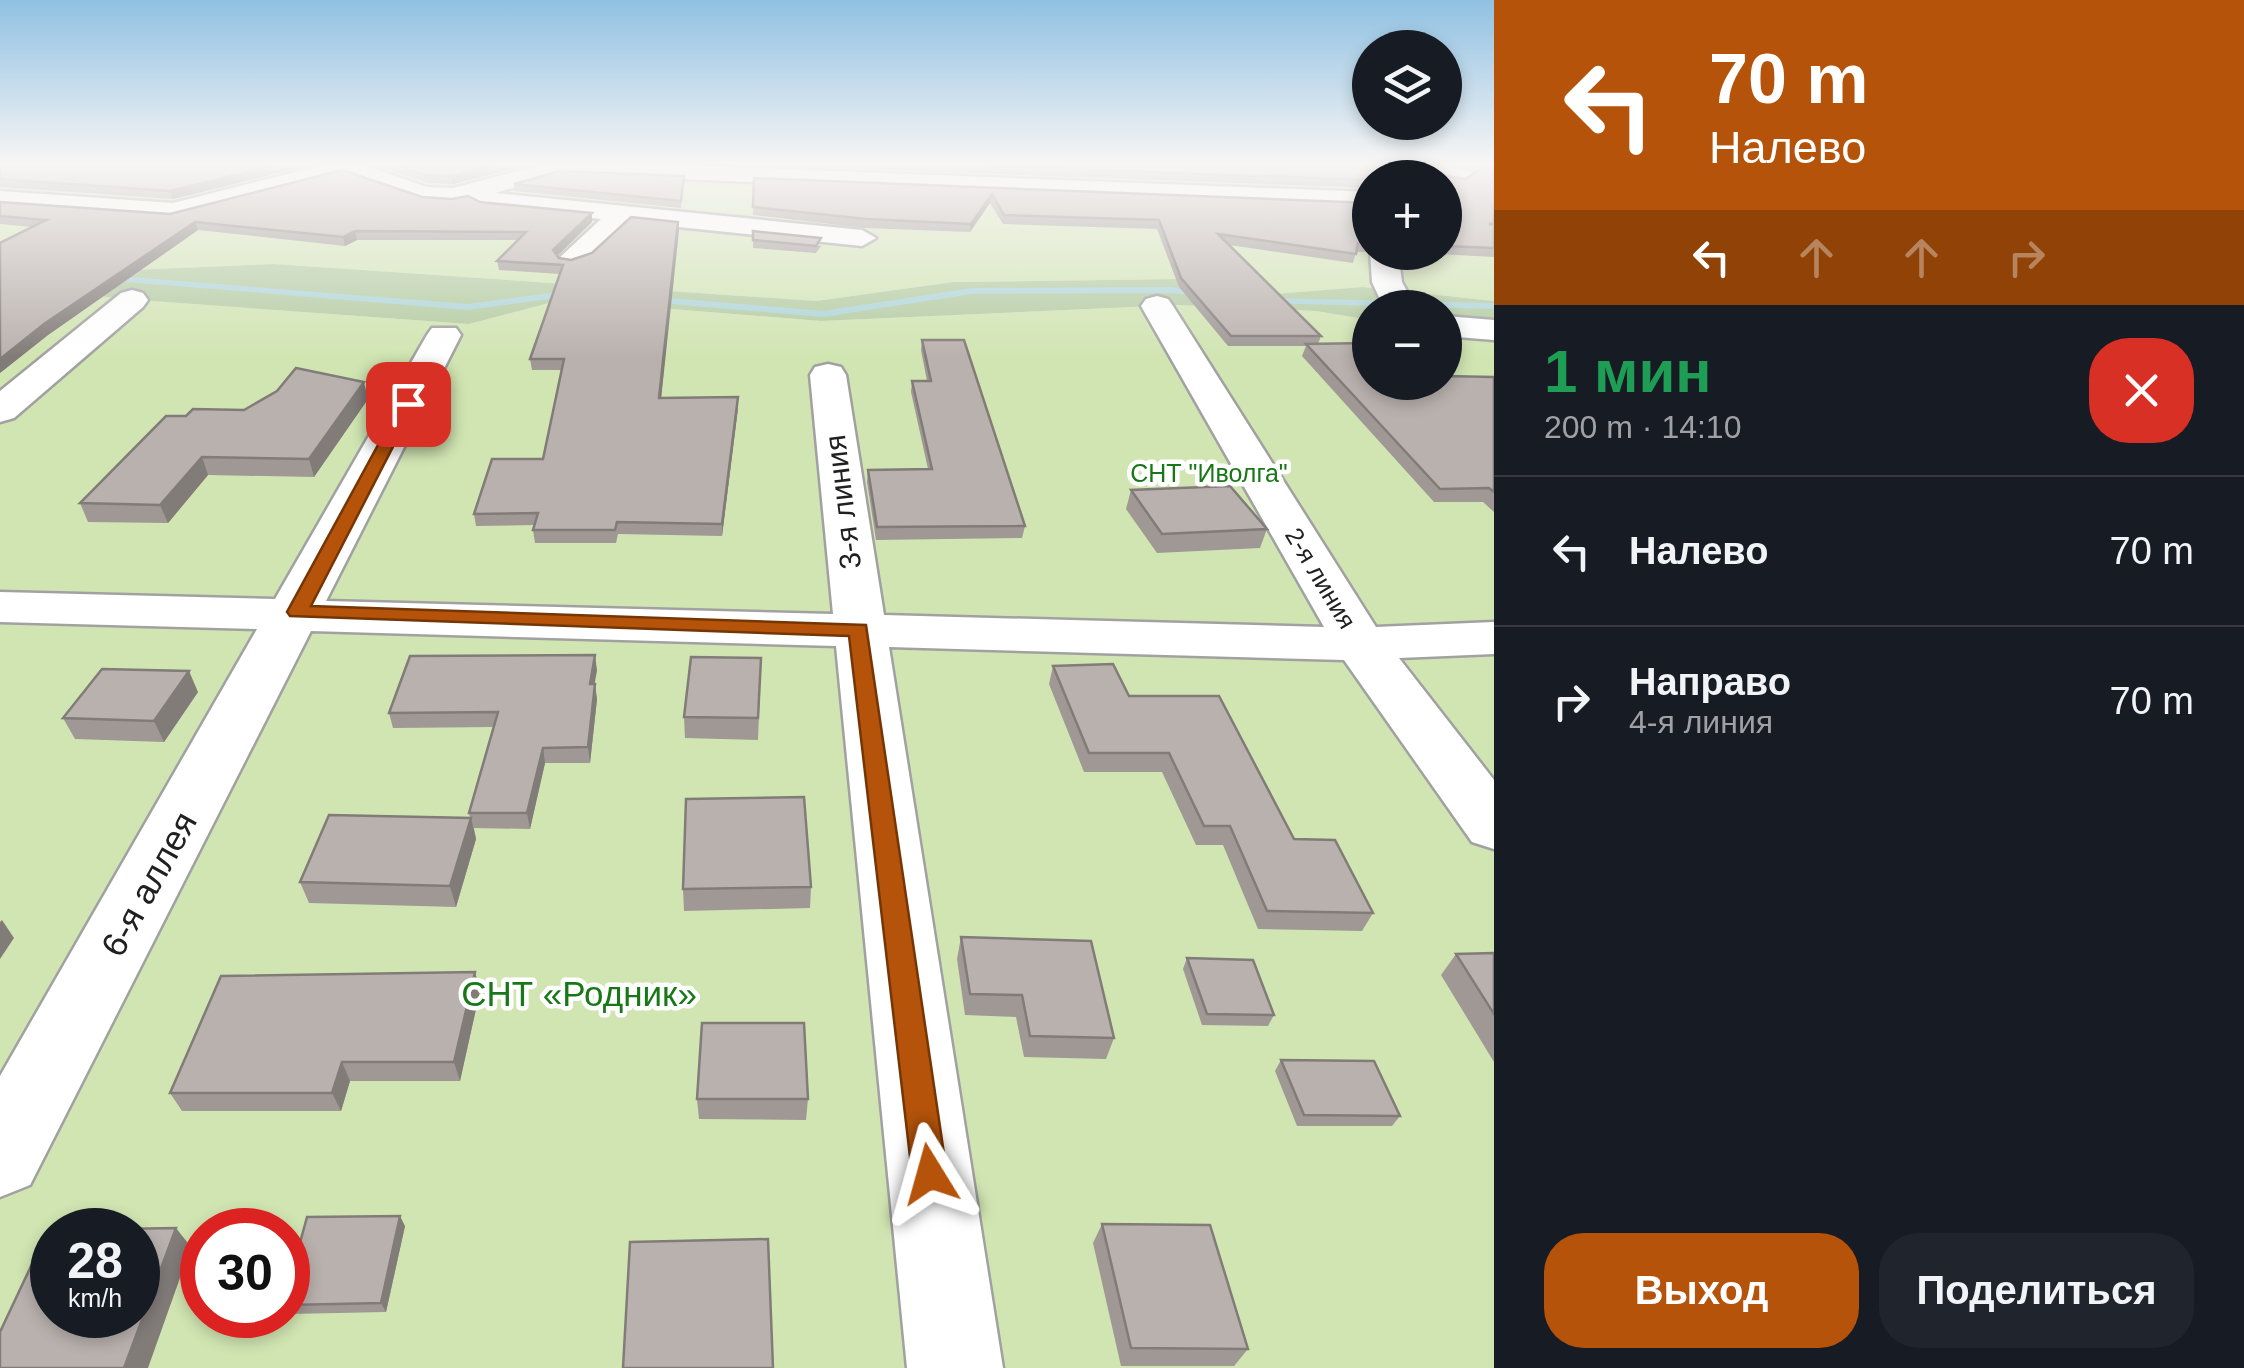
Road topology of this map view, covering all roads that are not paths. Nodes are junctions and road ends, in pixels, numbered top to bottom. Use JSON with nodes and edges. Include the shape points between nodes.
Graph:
{"nodes":[{"id":1,"x":606,"y":230,"type":"edge"},
{"id":2,"x":777,"y":230,"type":"edge"},
{"id":3,"x":862,"y":238,"type":"edge"},
{"id":4,"x":574,"y":259,"type":"edge"},
{"id":5,"x":132,"y":300,"type":"dead end"},
{"id":6,"x":1157,"y":306,"type":"dead end"},
{"id":7,"x":1462,"y":327,"type":"edge"},
{"id":8,"x":1494,"y":330,"type":"edge"},
{"id":9,"x":444,"y":336,"type":"dead end"},
{"id":10,"x":828,"y":375,"type":"dead end"},
{"id":11,"x":0,"y":410,"type":"edge"},
{"id":12,"x":0,"y":606,"type":"edge"},
{"id":13,"x":297,"y":612,"type":"junction"},
{"id":14,"x":859,"y":630,"type":"junction"},
{"id":15,"x":1494,"y":638,"type":"edge"},
{"id":16,"x":1360,"y":644,"type":"junction"},
{"id":17,"x":1494,"y":825,"type":"edge"},
{"id":18,"x":0,"y":1156,"type":"edge"},
{"id":19,"x":955,"y":1368,"type":"edge"}],
"edges":[{"from":1,"to":4,"type":"street"},
{"from":2,"to":3,"type":"street"},
{"from":5,"to":11,"type":"street"},
{"from":6,"to":16,"type":"street","name":"2-я линия"},
{"from":7,"to":8,"type":"street"},
{"from":9,"to":13,"type":"street","name":"6-я аллея"},
{"from":10,"to":14,"type":"street","name":"3-я линия"},
{"from":12,"to":13,"type":"street"},
{"from":13,"to":14,"type":"street"},
{"from":13,"to":18,"type":"street","name":"6-я аллея"},
{"from":14,"to":16,"type":"street"},
{"from":14,"to":19,"type":"street","name":"3-я линия"},
{"from":15,"to":16,"type":"street"},
{"from":16,"to":17,"type":"street","name":"2-я линия"}]}
